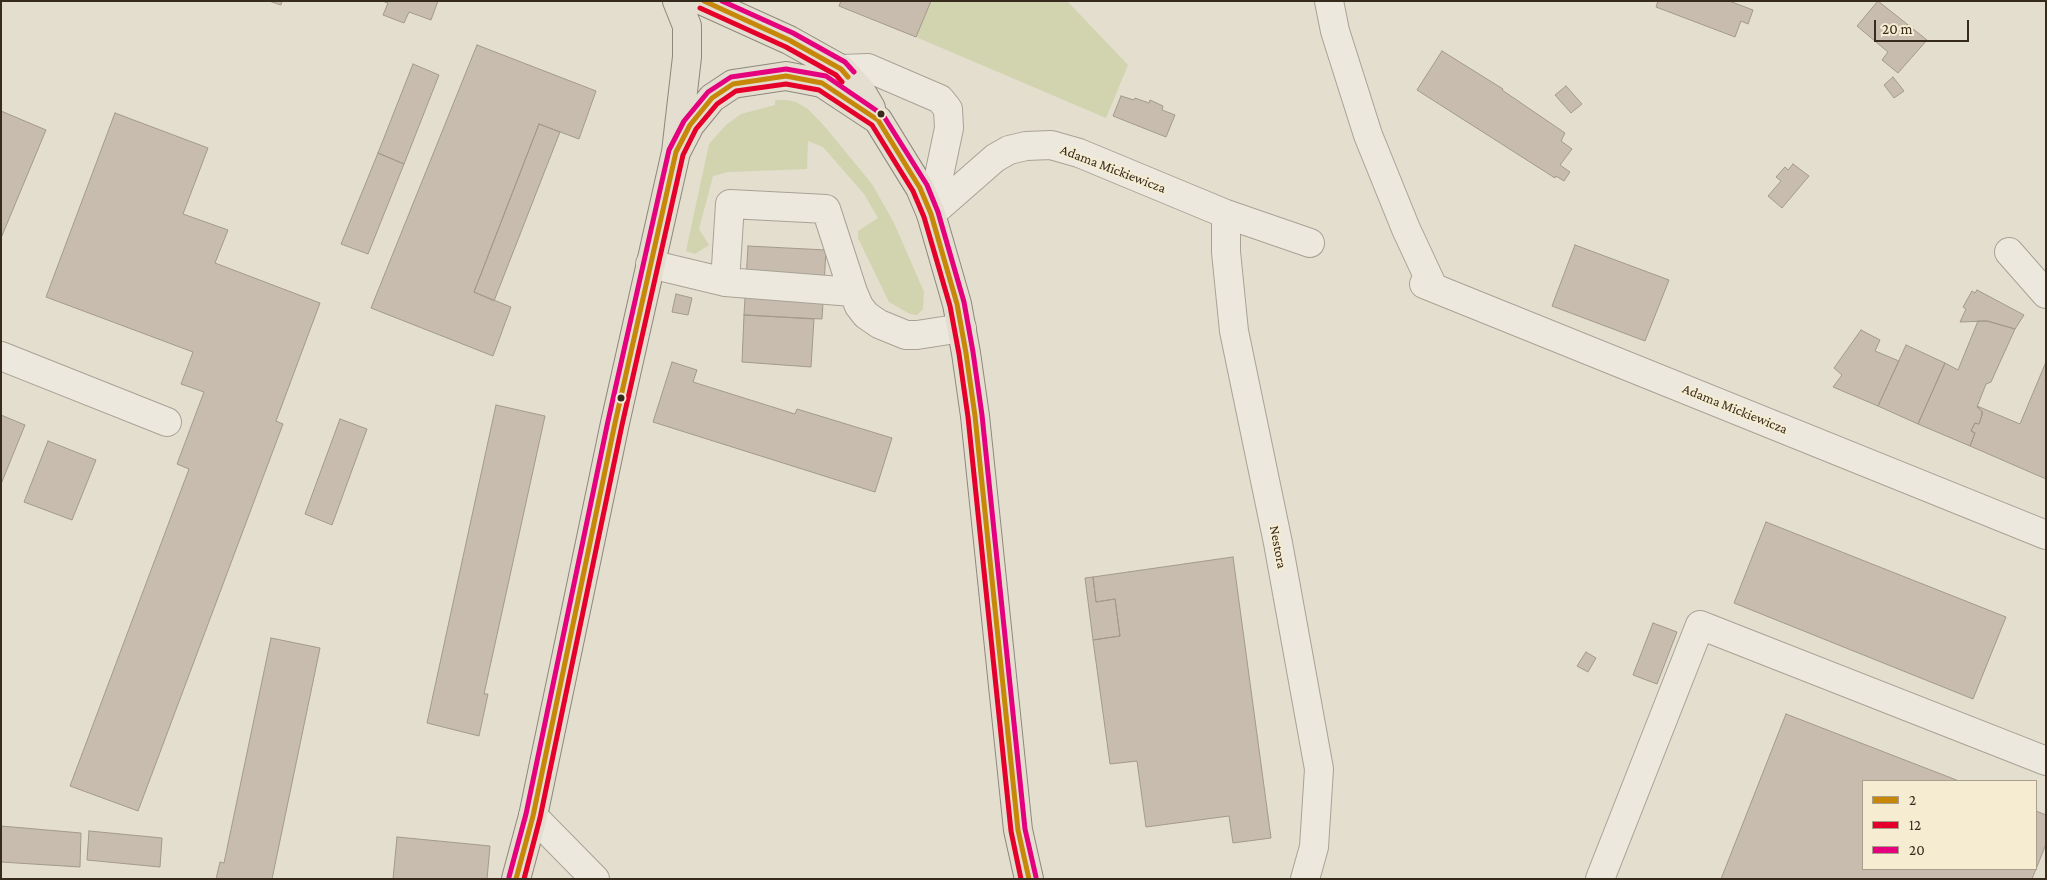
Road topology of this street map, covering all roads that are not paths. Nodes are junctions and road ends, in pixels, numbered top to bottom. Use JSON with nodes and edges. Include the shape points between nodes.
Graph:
{"nodes":[{"id":1,"x":676,"y":1,"type":"edge"},
{"id":2,"x":703,"y":1,"type":"edge"},
{"id":3,"x":1329,"y":1,"type":"edge"},
{"id":4,"x":842,"y":70,"type":"junction"},
{"id":5,"x":878,"y":120,"type":"junction"},
{"id":6,"x":676,"y":152,"type":"junction"},
{"id":7,"x":931,"y":214,"type":"junction"},
{"id":8,"x":1226,"y":214,"type":"junction"},
{"id":9,"x":1310,"y":243,"type":"dead end"},
{"id":10,"x":2009,"y":252,"type":"dead end"},
{"id":11,"x":650,"y":264,"type":"junction"},
{"id":12,"x":725,"y":282,"type":"junction"},
{"id":13,"x":853,"y":292,"type":"junction"},
{"id":14,"x":2046,"y":294,"type":"edge"},
{"id":15,"x":962,"y":328,"type":"junction"},
{"id":16,"x":1,"y":356,"type":"edge"},
{"id":17,"x":167,"y":422,"type":"dead end"},
{"id":18,"x":2046,"y":535,"type":"edge"},
{"id":19,"x":2046,"y":761,"type":"edge"},
{"id":20,"x":533,"y":816,"type":"junction"},
{"id":21,"x":516,"y":879,"type":"edge"},
{"id":22,"x":596,"y":879,"type":"edge"},
{"id":23,"x":1029,"y":879,"type":"edge"},
{"id":24,"x":1305,"y":879,"type":"edge"},
{"id":25,"x":1600,"y":879,"type":"edge"}],
"edges":[{"from":1,"to":6,"type":"main road","via":[[687,26],[687,57]]},
{"from":2,"to":4,"type":"main road","via":[[789,40]]},
{"from":3,"to":18,"type":"street","name":"Adama Mickiewicza","via":[[1335,31],[1368,135],[1429,286]]},
{"from":4,"to":5,"type":"main road","via":[[861,91]]},
{"from":4,"to":7,"type":"street","via":[[868,68],[940,99],[948,109],[949,128]]},
{"from":5,"to":6,"type":"main road","via":[[822,83],[786,76],[756,79],[733,84],[712,98],[690,125]]},
{"from":5,"to":7,"type":"main road","via":[[920,188]]},
{"from":6,"to":11,"type":"main road"},
{"from":7,"to":8,"type":"street","name":"Adama Mickiewicza","via":[[1008,150],[1052,145],[1079,153]]},
{"from":7,"to":15,"type":"main road"},
{"from":8,"to":9,"type":"street","name":"Adama Mickiewicza"},
{"from":8,"to":24,"type":"street","name":"Nestora","via":[[1226,252],[1234,331],[1278,544],[1319,769],[1314,847]]},
{"from":10,"to":14,"type":"street"},
{"from":11,"to":12,"type":"street"},
{"from":11,"to":20,"type":"main road"},
{"from":12,"to":13,"type":"street"},
{"from":12,"to":13,"type":"street","via":[[730,204],[826,209]]},
{"from":13,"to":15,"type":"street","via":[[866,315],[893,331],[917,335]]},
{"from":15,"to":23,"type":"main road","via":[[976,416],[1018,830]]},
{"from":16,"to":17,"type":"street"},
{"from":19,"to":25,"type":"street","via":[[1700,625]]},
{"from":20,"to":21,"type":"main road"},
{"from":20,"to":22,"type":"street"}]}
